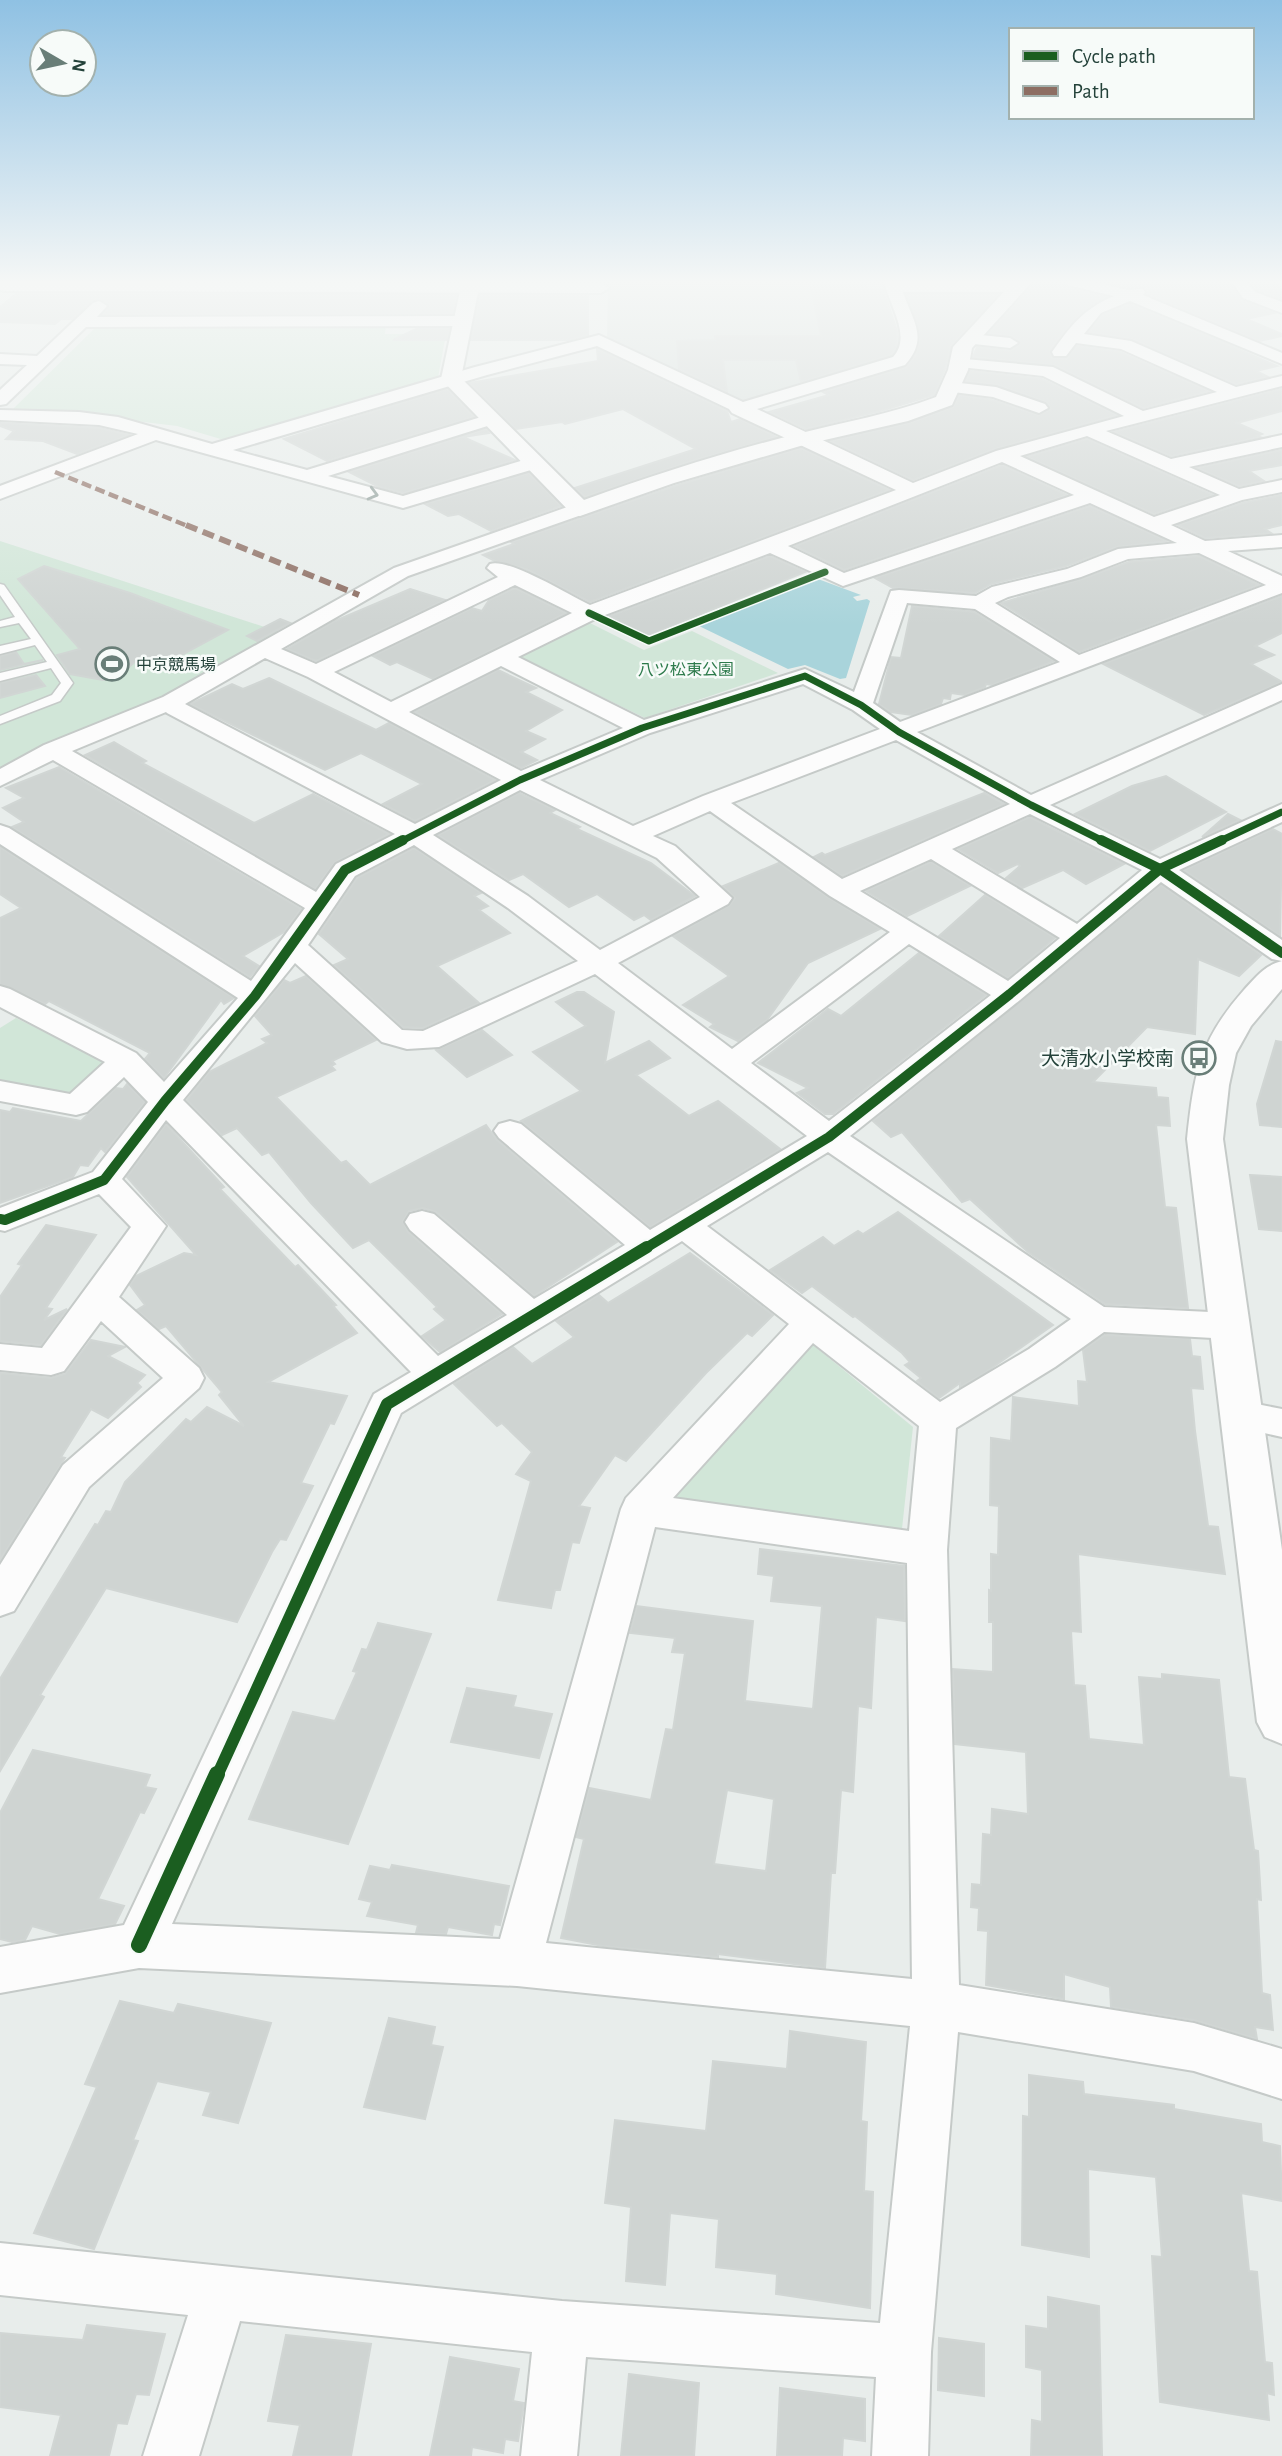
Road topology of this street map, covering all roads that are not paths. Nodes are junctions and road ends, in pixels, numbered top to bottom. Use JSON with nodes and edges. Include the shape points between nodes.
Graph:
{"nodes":[{"id":1,"x":392,"y":397,"type":"edge"},
{"id":2,"x":469,"y":397,"type":"edge"},
{"id":3,"x":717,"y":397,"type":"edge"},
{"id":4,"x":777,"y":397,"type":"edge"},
{"id":5,"x":947,"y":397,"type":"edge"},
{"id":6,"x":1008,"y":397,"type":"edge"},
{"id":7,"x":1101,"y":397,"type":"edge"},
{"id":8,"x":1215,"y":397,"type":"edge"},
{"id":9,"x":738,"y":408,"type":"junction"},
{"id":10,"x":1039,"y":408,"type":"dead end"},
{"id":11,"x":0,"y":415,"type":"edge"},
{"id":12,"x":1141,"y":416,"type":"junction"},
{"id":13,"x":491,"y":419,"type":"junction"},
{"id":14,"x":1088,"y":430,"type":"junction"},
{"id":15,"x":155,"y":434,"type":"junction"},
{"id":16,"x":802,"y":439,"type":"junction"},
{"id":17,"x":1282,"y":441,"type":"edge"},
{"id":18,"x":212,"y":450,"type":"junction"},
{"id":19,"x":1003,"y":455,"type":"junction"},
{"id":20,"x":534,"y":463,"type":"junction"},
{"id":21,"x":1171,"y":465,"type":"junction"},
{"id":22,"x":307,"y":476,"type":"junction"},
{"id":23,"x":1282,"y":486,"type":"edge"},
{"id":24,"x":912,"y":490,"type":"junction"},
{"id":25,"x":0,"y":493,"type":"edge"},
{"id":26,"x":1237,"y":495,"type":"junction"},
{"id":27,"x":1090,"y":496,"type":"junction"},
{"id":28,"x":580,"y":509,"type":"junction"},
{"id":29,"x":1151,"y":525,"type":"junction"},
{"id":30,"x":1282,"y":541,"type":"edge"},
{"id":31,"x":771,"y":546,"type":"junction"},
{"id":32,"x":1201,"y":549,"type":"junction"},
{"id":33,"x":463,"y":552,"type":"junction"},
{"id":34,"x":516,"y":576,"type":"junction"},
{"id":35,"x":1282,"y":585,"type":"edge"},
{"id":36,"x":2,"y":594,"type":"edge"},
{"id":37,"x":980,"y":603,"type":"junction"},
{"id":38,"x":589,"y":613,"type":"junction"},
{"id":39,"x":22,"y":619,"type":"junction"},
{"id":40,"x":0,"y":624,"type":"edge"},
{"id":41,"x":38,"y":641,"type":"junction"},
{"id":42,"x":263,"y":649,"type":"junction"},
{"id":43,"x":0,"y":650,"type":"edge"},
{"id":44,"x":499,"y":656,"type":"junction"},
{"id":45,"x":54,"y":664,"type":"junction"},
{"id":46,"x":1079,"y":664,"type":"junction"},
{"id":47,"x":316,"y":672,"type":"junction"},
{"id":48,"x":0,"y":677,"type":"edge"},
{"id":49,"x":1282,"y":691,"type":"edge"},
{"id":50,"x":171,"y":702,"type":"junction"},
{"id":51,"x":861,"y":705,"type":"junction"},
{"id":52,"x":390,"y":712,"type":"junction"},
{"id":53,"x":0,"y":720,"type":"edge"},
{"id":54,"x":642,"y":728,"type":"junction"},
{"id":55,"x":899,"y":732,"type":"junction"},
{"id":56,"x":53,"y":750,"type":"junction"},
{"id":57,"x":0,"y":779,"type":"edge"},
{"id":58,"x":520,"y":780,"type":"junction"},
{"id":59,"x":712,"y":801,"type":"junction"},
{"id":60,"x":1031,"y":805,"type":"junction"},
{"id":61,"x":1282,"y":812,"type":"edge"},
{"id":62,"x":0,"y":833,"type":"edge"},
{"id":63,"x":413,"y":833,"type":"junction"},
{"id":64,"x":630,"y":836,"type":"junction"},
{"id":65,"x":933,"y":849,"type":"junction"},
{"id":66,"x":1160,"y":869,"type":"junction"},
{"id":67,"x":840,"y":890,"type":"junction"},
{"id":68,"x":321,"y":906,"type":"junction"},
{"id":69,"x":908,"y":932,"type":"junction"},
{"id":70,"x":1078,"y":937,"type":"junction"},
{"id":71,"x":293,"y":946,"type":"junction"},
{"id":72,"x":1282,"y":953,"type":"edge"},
{"id":73,"x":599,"y":962,"type":"junction"},
{"id":74,"x":1282,"y":971,"type":"edge"},
{"id":75,"x":1010,"y":994,"type":"junction"},
{"id":76,"x":0,"y":995,"type":"edge"},
{"id":77,"x":256,"y":996,"type":"junction"},
{"id":78,"x":125,"y":1060,"type":"junction"},
{"id":79,"x":731,"y":1064,"type":"junction"},
{"id":80,"x":0,"y":1091,"type":"edge"},
{"id":81,"x":165,"y":1101,"type":"junction"},
{"id":82,"x":510,"y":1130,"type":"dead end"},
{"id":83,"x":829,"y":1137,"type":"junction"},
{"id":84,"x":104,"y":1180,"type":"junction"},
{"id":85,"x":2,"y":1222,"type":"edge"},
{"id":86,"x":422,"y":1222,"type":"dead end"},
{"id":87,"x":684,"y":1225,"type":"junction"},
{"id":88,"x":648,"y":1247,"type":"junction"},
{"id":89,"x":99,"y":1299,"type":"junction"},
{"id":90,"x":532,"y":1317,"type":"junction"},
{"id":91,"x":1097,"y":1319,"type":"junction"},
{"id":92,"x":811,"y":1323,"type":"junction"},
{"id":93,"x":1231,"y":1326,"type":"junction"},
{"id":94,"x":0,"y":1357,"type":"edge"},
{"id":95,"x":435,"y":1375,"type":"junction"},
{"id":96,"x":1241,"y":1415,"type":"junction"},
{"id":97,"x":938,"y":1421,"type":"junction"},
{"id":98,"x":1282,"y":1423,"type":"edge"},
{"id":99,"x":640,"y":1509,"type":"junction"},
{"id":100,"x":927,"y":1550,"type":"junction"},
{"id":101,"x":0,"y":1599,"type":"edge"},
{"id":102,"x":1282,"y":1722,"type":"edge"},
{"id":103,"x":139,"y":1945,"type":"junction"},
{"id":104,"x":517,"y":1963,"type":"junction"},
{"id":105,"x":0,"y":1970,"type":"edge"},
{"id":106,"x":936,"y":2005,"type":"junction"},
{"id":107,"x":1282,"y":2074,"type":"edge"},
{"id":108,"x":0,"y":2269,"type":"edge"},
{"id":109,"x":222,"y":2291,"type":"junction"},
{"id":110,"x":562,"y":2328,"type":"junction"},
{"id":111,"x":904,"y":2352,"type":"junction"},
{"id":112,"x":171,"y":2456,"type":"edge"},
{"id":113,"x":549,"y":2456,"type":"edge"},
{"id":114,"x":900,"y":2456,"type":"edge"}],
"edges":[{"from":1,"to":18,"type":"street"},
{"from":2,"to":13,"type":"street"},
{"from":3,"to":9,"type":"street"},
{"from":4,"to":9,"type":"street"},
{"from":5,"to":16,"type":"street","via":[[901,417]]},
{"from":6,"to":10,"type":"street"},
{"from":7,"to":12,"type":"street"},
{"from":8,"to":12,"type":"street"},
{"from":9,"to":16,"type":"street"},
{"from":11,"to":15,"type":"street","via":[[111,421]]},
{"from":12,"to":14,"type":"street"},
{"from":13,"to":20,"type":"street"},
{"from":13,"to":22,"type":"street"},
{"from":14,"to":19,"type":"street"},
{"from":14,"to":21,"type":"street"},
{"from":15,"to":18,"type":"street"},
{"from":15,"to":25,"type":"street"},
{"from":16,"to":24,"type":"street"},
{"from":16,"to":28,"type":"street","via":[[666,478]]},
{"from":17,"to":21,"type":"street"},
{"from":18,"to":22,"type":"street"},
{"from":19,"to":24,"type":"street"},
{"from":19,"to":27,"type":"street"},
{"from":22,"to":20,"type":"street","one_way":true,"via":[[402,502]]},
{"from":20,"to":28,"type":"street"},
{"from":21,"to":26,"type":"street"},
{"from":23,"to":26,"type":"street"},
{"from":24,"to":31,"type":"street"},
{"from":26,"to":29,"type":"street"},
{"from":27,"to":29,"type":"street"},
{"from":27,"to":31,"type":"street","via":[[842,580]]},
{"from":28,"to":33,"type":"street"},
{"from":29,"to":32,"type":"street"},
{"from":30,"to":32,"type":"street"},
{"from":31,"to":38,"type":"street"},
{"from":32,"to":35,"type":"street"},
{"from":32,"to":37,"type":"street","via":[[1125,553],[1074,573],[1000,592]]},
{"from":33,"to":34,"type":"street"},
{"from":33,"to":42,"type":"street","via":[[401,572]]},
{"from":34,"to":38,"type":"street"},
{"from":34,"to":47,"type":"street"},
{"from":35,"to":46,"type":"street"},
{"from":36,"to":39,"type":"lane"},
{"from":37,"to":46,"type":"street"},
{"from":37,"to":51,"type":"street","via":[[899,596]]},
{"from":38,"to":44,"type":"street"},
{"from":39,"to":40,"type":"lane"},
{"from":39,"to":41,"type":"lane"},
{"from":41,"to":43,"type":"lane"},
{"from":41,"to":45,"type":"lane"},
{"from":42,"to":47,"type":"street"},
{"from":42,"to":50,"type":"street"},
{"from":44,"to":52,"type":"street"},
{"from":44,"to":54,"type":"street"},
{"from":45,"to":48,"type":"lane"},
{"from":45,"to":53,"type":"lane","via":[[67,683],[56,698]]},
{"from":46,"to":55,"type":"street"},
{"from":47,"to":52,"type":"street"},
{"from":49,"to":60,"type":"street"},
{"from":50,"to":56,"type":"street"},
{"from":50,"to":63,"type":"street"},
{"from":51,"to":54,"type":"street","via":[[805,676]]},
{"from":51,"to":55,"type":"street"},
{"from":52,"to":58,"type":"street"},
{"from":54,"to":58,"type":"street"},
{"from":55,"to":59,"type":"street"},
{"from":55,"to":60,"type":"street"},
{"from":56,"to":57,"type":"street"},
{"from":56,"to":68,"type":"street"},
{"from":58,"to":63,"type":"street"},
{"from":58,"to":64,"type":"street"},
{"from":59,"to":64,"type":"street"},
{"from":59,"to":67,"type":"street"},
{"from":60,"to":65,"type":"street"},
{"from":60,"to":66,"type":"street"},
{"from":61,"to":66,"type":"street"},
{"from":62,"to":77,"type":"street"},
{"from":63,"to":68,"type":"street","via":[[345,870]]},
{"from":63,"to":73,"type":"street"},
{"from":64,"to":73,"type":"street","via":[[666,852],[718,898]]},
{"from":65,"to":67,"type":"street"},
{"from":65,"to":70,"type":"street"},
{"from":66,"to":70,"type":"street"},
{"from":66,"to":72,"type":"street"},
{"from":67,"to":69,"type":"street"},
{"from":68,"to":71,"type":"street"},
{"from":69,"to":75,"type":"street"},
{"from":69,"to":79,"type":"street"},
{"from":70,"to":75,"type":"street"},
{"from":71,"to":73,"type":"street","via":[[392,1036],[407,1040],[428,1040]]},
{"from":71,"to":77,"type":"street"},
{"from":73,"to":79,"type":"street"},
{"from":74,"to":93,"type":"street","via":[[1241,1018],[1220,1053],[1209,1094],[1205,1139]]},
{"from":75,"to":83,"type":"street"},
{"from":76,"to":78,"type":"street"},
{"from":77,"to":81,"type":"street"},
{"from":78,"to":80,"type":"street","via":[[76,1105]]},
{"from":78,"to":81,"type":"street"},
{"from":79,"to":83,"type":"street"},
{"from":81,"to":84,"type":"street"},
{"from":81,"to":95,"type":"street"},
{"from":82,"to":88,"type":"street"},
{"from":83,"to":87,"type":"street"},
{"from":83,"to":91,"type":"street"},
{"from":84,"to":85,"type":"street"},
{"from":84,"to":89,"type":"street","via":[[149,1226]]},
{"from":86,"to":90,"type":"street"},
{"from":87,"to":88,"type":"street"},
{"from":87,"to":92,"type":"street"},
{"from":88,"to":90,"type":"street"},
{"from":89,"to":94,"type":"street","via":[[51,1362]]},
{"from":89,"to":101,"type":"street","via":[[186,1378],[76,1476]]},
{"from":90,"to":95,"type":"street"},
{"from":91,"to":93,"type":"street"},
{"from":91,"to":97,"type":"street"},
{"from":92,"to":97,"type":"street"},
{"from":92,"to":99,"type":"street"},
{"from":93,"to":96,"type":"street"},
{"from":95,"to":103,"type":"street","via":[[387,1404]]},
{"from":96,"to":98,"type":"street"},
{"from":96,"to":102,"type":"street"},
{"from":97,"to":100,"type":"street"},
{"from":99,"to":100,"type":"street"},
{"from":99,"to":104,"type":"street"},
{"from":100,"to":106,"type":"street"},
{"from":103,"to":104,"type":"street"},
{"from":103,"to":105,"type":"street"},
{"from":104,"to":106,"type":"street"},
{"from":106,"to":107,"type":"street","via":[[1194,2047]]},
{"from":106,"to":111,"type":"street"},
{"from":108,"to":109,"type":"street"},
{"from":109,"to":110,"type":"street"},
{"from":109,"to":112,"type":"street"},
{"from":110,"to":111,"type":"street"},
{"from":110,"to":113,"type":"street"},
{"from":111,"to":114,"type":"street"}]}
